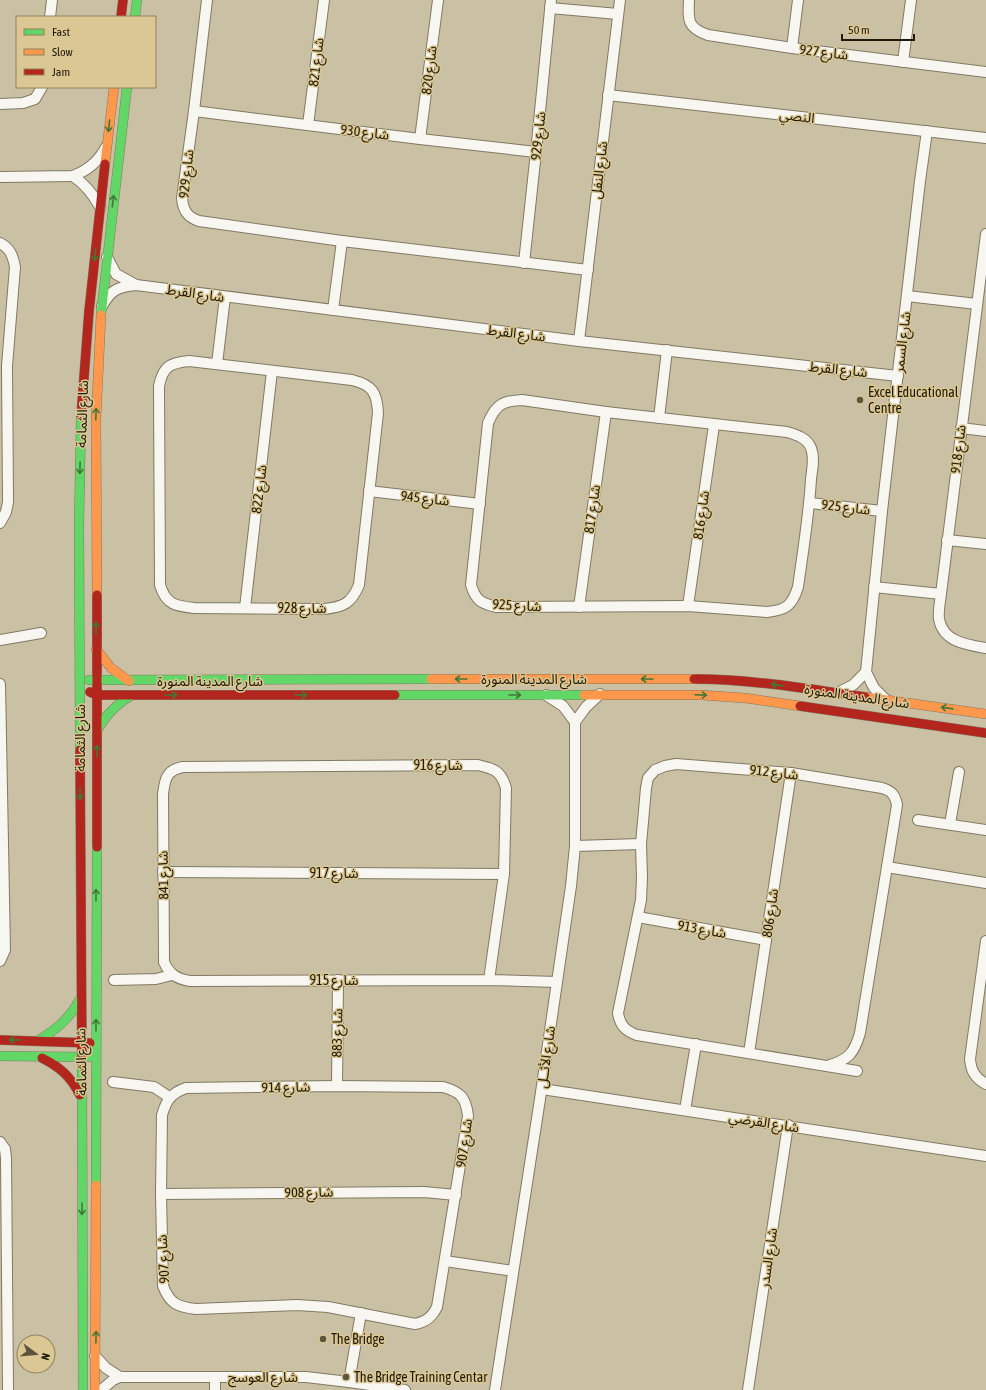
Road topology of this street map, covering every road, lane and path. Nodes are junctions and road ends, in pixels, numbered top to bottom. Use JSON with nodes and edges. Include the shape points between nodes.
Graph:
{"nodes":[{"id":1,"x":52,"y":0,"type":"edge"},
{"id":2,"x":123,"y":0,"type":"edge"},
{"id":3,"x":138,"y":0,"type":"edge"},
{"id":4,"x":207,"y":0,"type":"edge"},
{"id":5,"x":324,"y":0,"type":"edge"},
{"id":6,"x":438,"y":0,"type":"edge"},
{"id":7,"x":620,"y":0,"type":"edge"},
{"id":8,"x":689,"y":0,"type":"edge"},
{"id":9,"x":798,"y":0,"type":"edge"},
{"id":10,"x":911,"y":0,"type":"edge"},
{"id":11,"x":550,"y":4,"type":"edge"},
{"id":12,"x":618,"y":14,"type":"junction"},
{"id":13,"x":50,"y":16,"type":"edge"},
{"id":14,"x":121,"y":16,"type":"edge"},
{"id":15,"x":135,"y":16,"type":"edge"},
{"id":16,"x":792,"y":48,"type":"junction"},
{"id":17,"x":903,"y":62,"type":"junction"},
{"id":18,"x":986,"y":72,"type":"edge"},
{"id":19,"x":41,"y":88,"type":"edge"},
{"id":20,"x":114,"y":88,"type":"edge"},
{"id":21,"x":127,"y":88,"type":"edge"},
{"id":22,"x":608,"y":95,"type":"junction"},
{"id":23,"x":0,"y":104,"type":"edge"},
{"id":24,"x":194,"y":111,"type":"junction"},
{"id":25,"x":308,"y":125,"type":"junction"},
{"id":26,"x":927,"y":131,"type":"junction"},
{"id":27,"x":986,"y":138,"type":"edge"},
{"id":28,"x":420,"y":139,"type":"junction"},
{"id":29,"x":107,"y":146,"type":"junction"},
{"id":30,"x":536,"y":152,"type":"junction"},
{"id":31,"x":73,"y":176,"type":"junction"},
{"id":32,"x":0,"y":177,"type":"edge"},
{"id":33,"x":100,"y":207,"type":"junction"},
{"id":34,"x":986,"y":234,"type":"edge"},
{"id":35,"x":342,"y":241,"type":"junction"},
{"id":36,"x":0,"y":243,"type":"edge"},
{"id":37,"x":107,"y":258,"type":"junction"},
{"id":38,"x":524,"y":263,"type":"junction"},
{"id":39,"x":588,"y":270,"type":"junction"},
{"id":40,"x":136,"y":285,"type":"junction"},
{"id":41,"x":907,"y":296,"type":"junction"},
{"id":42,"x":225,"y":297,"type":"junction"},
{"id":43,"x":977,"y":304,"type":"junction"},
{"id":44,"x":101,"y":308,"type":"junction"},
{"id":45,"x":333,"y":310,"type":"junction"},
{"id":46,"x":579,"y":341,"type":"junction"},
{"id":47,"x":667,"y":350,"type":"junction"},
{"id":48,"x":217,"y":364,"type":"junction"},
{"id":49,"x":272,"y":371,"type":"junction"},
{"id":50,"x":898,"y":376,"type":"junction"},
{"id":51,"x":606,"y":412,"type":"junction"},
{"id":52,"x":659,"y":418,"type":"junction"},
{"id":53,"x":714,"y":425,"type":"junction"},
{"id":54,"x":961,"y":428,"type":"junction"},
{"id":55,"x":986,"y":431,"type":"edge"},
{"id":56,"x":369,"y":491,"type":"junction"},
{"id":57,"x":810,"y":503,"type":"junction"},
{"id":58,"x":480,"y":504,"type":"junction"},
{"id":59,"x":882,"y":511,"type":"junction"},
{"id":60,"x":0,"y":523,"type":"edge"},
{"id":61,"x":947,"y":540,"type":"junction"},
{"id":62,"x":986,"y":544,"type":"edge"},
{"id":63,"x":874,"y":587,"type":"junction"},
{"id":64,"x":941,"y":594,"type":"junction"},
{"id":65,"x":688,"y":606,"type":"junction"},
{"id":66,"x":579,"y":607,"type":"junction"},
{"id":67,"x":245,"y":608,"type":"junction"},
{"id":68,"x":41,"y":633,"type":"dead end"},
{"id":69,"x":0,"y":640,"type":"edge"},
{"id":70,"x":986,"y":648,"type":"edge"},
{"id":71,"x":96,"y":649,"type":"junction"},
{"id":72,"x":866,"y":672,"type":"junction"},
{"id":73,"x":84,"y":680,"type":"junction"},
{"id":74,"x":97,"y":680,"type":"junction"},
{"id":75,"x":130,"y":681,"type":"junction"},
{"id":76,"x":0,"y":684,"type":"edge"},
{"id":77,"x":837,"y":693,"type":"junction"},
{"id":78,"x":600,"y":694,"type":"junction"},
{"id":79,"x":97,"y":695,"type":"junction"},
{"id":80,"x":132,"y":695,"type":"junction"},
{"id":81,"x":546,"y":695,"type":"junction"},
{"id":82,"x":887,"y":700,"type":"junction"},
{"id":83,"x":986,"y":714,"type":"edge"},
{"id":84,"x":575,"y":722,"type":"junction"},
{"id":85,"x":97,"y":732,"type":"junction"},
{"id":86,"x":986,"y":733,"type":"edge"},
{"id":87,"x":1,"y":747,"type":"edge"},
{"id":88,"x":959,"y":772,"type":"dead end"},
{"id":89,"x":791,"y":773,"type":"junction"},
{"id":90,"x":168,"y":774,"type":"joint"},
{"id":91,"x":918,"y":820,"type":"dead end"},
{"id":92,"x":950,"y":824,"type":"junction"},
{"id":93,"x":986,"y":830,"type":"edge"},
{"id":94,"x":641,"y":844,"type":"junction"},
{"id":95,"x":575,"y":846,"type":"junction"},
{"id":96,"x":1,"y":856,"type":"edge"},
{"id":97,"x":887,"y":867,"type":"junction"},
{"id":98,"x":163,"y":872,"type":"junction"},
{"id":99,"x":504,"y":874,"type":"junction"},
{"id":100,"x":986,"y":883,"type":"edge"},
{"id":101,"x":638,"y":918,"type":"junction"},
{"id":102,"x":766,"y":940,"type":"junction"},
{"id":103,"x":986,"y":941,"type":"edge"},
{"id":104,"x":0,"y":961,"type":"edge"},
{"id":105,"x":172,"y":975,"type":"junction"},
{"id":106,"x":114,"y":980,"type":"dead end"},
{"id":107,"x":338,"y":980,"type":"junction"},
{"id":108,"x":489,"y":980,"type":"junction"},
{"id":109,"x":557,"y":982,"type":"junction"},
{"id":110,"x":81,"y":996,"type":"junction"},
{"id":111,"x":0,"y":1040,"type":"edge"},
{"id":112,"x":39,"y":1040,"type":"junction"},
{"id":113,"x":80,"y":1043,"type":"junction"},
{"id":114,"x":96,"y":1044,"type":"junction"},
{"id":115,"x":696,"y":1044,"type":"junction"},
{"id":116,"x":749,"y":1053,"type":"junction"},
{"id":117,"x":0,"y":1056,"type":"edge"},
{"id":118,"x":38,"y":1056,"type":"junction"},
{"id":119,"x":88,"y":1057,"type":"junction"},
{"id":120,"x":827,"y":1066,"type":"junction"},
{"id":121,"x":857,"y":1071,"type":"dead end"},
{"id":122,"x":113,"y":1082,"type":"dead end"},
{"id":123,"x":986,"y":1084,"type":"edge"},
{"id":124,"x":337,"y":1086,"type":"junction"},
{"id":125,"x":542,"y":1089,"type":"junction"},
{"id":126,"x":462,"y":1096,"type":"joint"},
{"id":127,"x":169,"y":1097,"type":"junction"},
{"id":128,"x":82,"y":1098,"type":"junction"},
{"id":129,"x":685,"y":1110,"type":"junction"},
{"id":130,"x":788,"y":1125,"type":"junction"},
{"id":131,"x":0,"y":1142,"type":"edge"},
{"id":132,"x":986,"y":1156,"type":"edge"},
{"id":133,"x":161,"y":1194,"type":"junction"},
{"id":134,"x":456,"y":1195,"type":"junction"},
{"id":135,"x":445,"y":1261,"type":"junction"},
{"id":136,"x":513,"y":1271,"type":"junction"},
{"id":137,"x":361,"y":1313,"type":"junction"},
{"id":138,"x":95,"y":1356,"type":"junction"},
{"id":139,"x":4,"y":1361,"type":"edge"},
{"id":140,"x":120,"y":1377,"type":"junction"},
{"id":141,"x":215,"y":1377,"type":"junction"},
{"id":142,"x":349,"y":1382,"type":"junction"},
{"id":143,"x":8,"y":1390,"type":"edge"},
{"id":144,"x":82,"y":1390,"type":"edge"},
{"id":145,"x":96,"y":1390,"type":"edge"},
{"id":146,"x":101,"y":1390,"type":"edge"},
{"id":147,"x":215,"y":1390,"type":"edge"},
{"id":148,"x":405,"y":1390,"type":"edge"},
{"id":149,"x":495,"y":1390,"type":"edge"},
{"id":150,"x":748,"y":1390,"type":"edge"}],
"edges":[{"from":1,"to":13,"type":"street"},
{"from":2,"to":14,"type":"street"},
{"from":3,"to":15,"type":"street"},
{"from":4,"to":24,"type":"street","name":"شارع 929"},
{"from":5,"to":25,"type":"street","name":"شارع 821"},
{"from":6,"to":28,"type":"street","name":"شارع 820"},
{"from":7,"to":12,"type":"street","name":"شارع النفل"},
{"from":8,"to":16,"type":"street","name":"شارع 927","via":[[690,25],[697,31]]},
{"from":9,"to":16,"type":"street"},
{"from":10,"to":17,"type":"street"},
{"from":11,"to":12,"type":"street","name":"شارع 929"},
{"from":11,"to":30,"type":"street","name":"شارع 929"},
{"from":12,"to":22,"type":"street","name":"شارع النفل"},
{"from":16,"to":17,"type":"street","name":"شارع 927"},
{"from":17,"to":18,"type":"street","name":"شارع 927"},
{"from":19,"to":23,"type":"street","via":[[35,100]]},
{"from":20,"to":29,"type":"street","name":"شارع الثمامة","one_way":true},
{"from":37,"to":21,"type":"street","name":"شارع الثمامة","one_way":true},
{"from":22,"to":26,"type":"street","name":"النصي"},
{"from":22,"to":39,"type":"street","name":"شارع النفل"},
{"from":24,"to":25,"type":"street","name":"شارع 930"},
{"from":24,"to":35,"type":"street","name":"شارع 929","via":[[182,198],[187,214],[199,221]]},
{"from":25,"to":28,"type":"street","name":"شارع 930"},
{"from":26,"to":27,"type":"street","name":"النصي"},
{"from":26,"to":41,"type":"street","name":"شارع السمر"},
{"from":28,"to":30,"type":"street","name":"شارع 930"},
{"from":29,"to":31,"type":"street","via":[[101,156],[84,172]]},
{"from":29,"to":33,"type":"street","name":"شارع الثمامة"},
{"from":30,"to":38,"type":"street","name":"شارع 929"},
{"from":31,"to":32,"type":"street"},
{"from":31,"to":33,"type":"street","via":[[89,189]]},
{"from":33,"to":73,"type":"street","name":"شارع الثمامة","one_way":true,"via":[[81,418],[79,525]]},
{"from":34,"to":43,"type":"street","name":"شارع 918"},
{"from":35,"to":38,"type":"street","name":"شارع 929"},
{"from":35,"to":45,"type":"street"},
{"from":36,"to":60,"type":"street","via":[[9,250],[15,267],[6,366],[8,502]]},
{"from":37,"to":40,"type":"street","name":"شارع القرط","via":[[116,274]]},
{"from":37,"to":44,"type":"street","name":"شارع الثمامة"},
{"from":38,"to":39,"type":"street","name":"شارع 929"},
{"from":39,"to":46,"type":"street","name":"شارع النفل"},
{"from":40,"to":42,"type":"street","name":"شارع القرط"},
{"from":40,"to":44,"type":"street","name":"شارع القرط","via":[[115,289]]},
{"from":41,"to":43,"type":"street"},
{"from":41,"to":50,"type":"street","name":"شارع السمر"},
{"from":42,"to":45,"type":"street","name":"شارع القرط"},
{"from":42,"to":48,"type":"street"},
{"from":43,"to":54,"type":"street","name":"شارع 918"},
{"from":71,"to":44,"type":"street","name":"شارع الثمامة","one_way":true,"via":[[96,419]]},
{"from":45,"to":46,"type":"street","name":"شارع القرط"},
{"from":46,"to":47,"type":"street","name":"شارع القرط"},
{"from":47,"to":50,"type":"street","name":"شارع القرط"},
{"from":47,"to":52,"type":"street"},
{"from":48,"to":49,"type":"street","name":"شارع 928"},
{"from":48,"to":67,"type":"street","name":"شارع 928","via":[[189,361],[176,363],[161,375],[160,585],[163,595],[170,602],[180,606]]},
{"from":49,"to":56,"type":"street","name":"شارع 928","via":[[352,380],[372,389],[378,401],[378,413]]},
{"from":49,"to":67,"type":"street","name":"شارع 822"},
{"from":50,"to":59,"type":"street","name":"شارع السمر"},
{"from":51,"to":52,"type":"street","name":"شارع 925"},
{"from":51,"to":58,"type":"street","name":"شارع 925","via":[[522,400],[499,405],[488,423]]},
{"from":51,"to":66,"type":"street","name":"شارع 817"},
{"from":52,"to":53,"type":"street","name":"شارع 925"},
{"from":53,"to":57,"type":"street","name":"شارع 925","via":[[787,432],[807,440],[812,449],[813,459]]},
{"from":53,"to":65,"type":"street","name":"شارع 816"},
{"from":54,"to":55,"type":"street"},
{"from":54,"to":61,"type":"street","name":"شارع 918"},
{"from":56,"to":58,"type":"street","name":"شارع 945"},
{"from":56,"to":67,"type":"street","name":"شارع 928","via":[[358,585],[348,603],[324,609]]},
{"from":57,"to":59,"type":"street","name":"شارع 925"},
{"from":57,"to":65,"type":"street","name":"شارع 925","via":[[798,587],[795,597],[788,606],[779,611],[767,612]]},
{"from":58,"to":66,"type":"street","name":"شارع 925","via":[[471,585],[479,601],[496,607]]},
{"from":59,"to":63,"type":"street","name":"شارع السمر"},
{"from":61,"to":62,"type":"street"},
{"from":61,"to":64,"type":"street","name":"شارع 918"},
{"from":63,"to":64,"type":"street"},
{"from":63,"to":72,"type":"street","name":"شارع السمر"},
{"from":64,"to":70,"type":"street","name":"شارع 918","via":[[939,618],[947,635],[966,645]]},
{"from":65,"to":66,"type":"street","name":"شارع 925"},
{"from":68,"to":69,"type":"street"},
{"from":71,"to":74,"type":"street","name":"شارع الثمامة"},
{"from":71,"to":75,"type":"street","via":[[110,668]]},
{"from":72,"to":77,"type":"street","via":[[853,685]]},
{"from":72,"to":82,"type":"street","via":[[874,688]]},
{"from":73,"to":74,"type":"street","name":"شارع المدينة المنورة"},
{"from":73,"to":79,"type":"street","via":[[90,691]]},
{"from":73,"to":110,"type":"street","name":"شارع الثمامة","one_way":true},
{"from":74,"to":75,"type":"street","name":"شارع المدينة المنورة"},
{"from":74,"to":79,"type":"street","name":"شارع الثمامة"},
{"from":77,"to":75,"type":"street","name":"شارع المدينة المنورة","one_way":true,"via":[[748,681],[701,678]]},
{"from":76,"to":87,"type":"street"},
{"from":77,"to":82,"type":"street","name":"شارع المدينة المنورة"},
{"from":78,"to":81,"type":"street","name":"شارع المدينة المنورة"},
{"from":78,"to":84,"type":"street"},
{"from":78,"to":86,"type":"street","name":"شارع المدينة المنورة","one_way":true,"via":[[726,696]]},
{"from":79,"to":80,"type":"street","name":"شارع المدينة المنورة"},
{"from":79,"to":85,"type":"street","name":"شارع الثمامة"},
{"from":80,"to":81,"type":"street","name":"شارع المدينة المنورة","one_way":true},
{"from":80,"to":85,"type":"street","via":[[111,710]]},
{"from":81,"to":84,"type":"street","via":[[563,706]]},
{"from":83,"to":82,"type":"street","name":"شارع المدينة المنورة","one_way":true},
{"from":84,"to":95,"type":"street","name":"شارع الأثــل"},
{"from":114,"to":85,"type":"street","name":"شارع الثمامة","one_way":true},
{"from":87,"to":96,"type":"street"},
{"from":88,"to":92,"type":"street"},
{"from":89,"to":94,"type":"street","name":"شارع 912","via":[[676,764],[655,770],[648,778],[646,788]]},
{"from":89,"to":97,"type":"street","name":"شارع 912","via":[[882,788],[896,797],[897,805]]},
{"from":89,"to":102,"type":"street","name":"شارع 806"},
{"from":90,"to":98,"type":"street","name":"شارع 841","via":[[163,794]]},
{"from":90,"to":99,"type":"street","name":"شارع 916","via":[[175,768],[183,767],[488,767],[498,772],[506,788]]},
{"from":91,"to":92,"type":"street"},
{"from":92,"to":93,"type":"street"},
{"from":94,"to":95,"type":"street"},
{"from":94,"to":101,"type":"street","name":"شارع 912","via":[[642,878]]},
{"from":95,"to":109,"type":"street","name":"شارع الأثــل"},
{"from":96,"to":104,"type":"street","via":[[5,950]]},
{"from":97,"to":100,"type":"street"},
{"from":97,"to":120,"type":"street","name":"شارع 912","via":[[860,1033],[852,1052],[845,1059]]},
{"from":98,"to":99,"type":"street","name":"شارع 917"},
{"from":98,"to":105,"type":"street","name":"شارع 841","via":[[164,962]]},
{"from":99,"to":108,"type":"street","name":"شارع 916"},
{"from":101,"to":102,"type":"street","name":"شارع 913"},
{"from":101,"to":115,"type":"street","name":"شارع 912","via":[[618,1013],[619,1021],[628,1032],[637,1035]]},
{"from":102,"to":116,"type":"street","name":"شارع 806"},
{"from":103,"to":123,"type":"street","via":[[970,1058],[977,1079]]},
{"from":105,"to":106,"type":"street","name":"شارع 915","via":[[156,979]]},
{"from":105,"to":107,"type":"street","name":"شارع 915","via":[[180,980],[190,981]]},
{"from":107,"to":108,"type":"street","name":"شارع 915"},
{"from":107,"to":124,"type":"street","name":"شارع 883"},
{"from":108,"to":109,"type":"street","name":"شارع 915"},
{"from":109,"to":125,"type":"street","name":"شارع الأثــل"},
{"from":110,"to":112,"type":"street","via":[[60,1027]]},
{"from":110,"to":113,"type":"street","name":"شارع الثمامة"},
{"from":112,"to":111,"type":"street","one_way":true},
{"from":112,"to":113,"type":"street"},
{"from":113,"to":114,"type":"street"},
{"from":113,"to":119,"type":"street","via":[[86,1047]]},
{"from":114,"to":119,"type":"street","name":"شارع الثمامة"},
{"from":115,"to":116,"type":"street","name":"شارع 912"},
{"from":115,"to":129,"type":"street"},
{"from":116,"to":120,"type":"street","name":"شارع 912"},
{"from":117,"to":118,"type":"street"},
{"from":118,"to":119,"type":"street"},
{"from":118,"to":128,"type":"street","via":[[59,1066],[69,1076]]},
{"from":119,"to":128,"type":"street","name":"شارع الثمامة"},
{"from":138,"to":119,"type":"street","name":"شارع الثمامة","one_way":true,"via":[[96,1208]]},
{"from":120,"to":121,"type":"street","name":"شارع 912"},
{"from":122,"to":127,"type":"street","via":[[154,1087]]},
{"from":124,"to":126,"type":"street","name":"شارع 914","via":[[443,1087]]},
{"from":124,"to":127,"type":"street","name":"شارع 914","via":[[186,1088]]},
{"from":125,"to":129,"type":"street","name":"شارع القرضي"},
{"from":125,"to":136,"type":"street","name":"شارع الأثــل"},
{"from":126,"to":134,"type":"street","name":"شارع 907","via":[[467,1105],[468,1116]]},
{"from":127,"to":133,"type":"street","name":"شارع 907","via":[[162,1115]]},
{"from":128,"to":144,"type":"street","name":"شارع الثمامة","one_way":true},
{"from":129,"to":130,"type":"street","name":"شارع القرضي"},
{"from":130,"to":132,"type":"street","name":"شارع القرضي"},
{"from":130,"to":150,"type":"street","name":"شارع السدر"},
{"from":131,"to":139,"type":"street","via":[[5,1149],[6,1158]]},
{"from":133,"to":134,"type":"street","name":"شارع 908","via":[[424,1192]]},
{"from":133,"to":137,"type":"street","name":"شارع 907","via":[[163,1286],[167,1296],[174,1303],[196,1309],[297,1305]]},
{"from":134,"to":135,"type":"street","name":"شارع 907"},
{"from":135,"to":136,"type":"street"},
{"from":135,"to":137,"type":"street","name":"شارع 907","via":[[437,1307],[429,1319],[414,1324]]},
{"from":136,"to":149,"type":"street","name":"شارع الأثــل"},
{"from":137,"to":142,"type":"street"},
{"from":138,"to":140,"type":"street","via":[[106,1368]]},
{"from":138,"to":145,"type":"street","name":"شارع الثمامة"},
{"from":139,"to":143,"type":"street"},
{"from":140,"to":141,"type":"street","name":"شارع العوسج"},
{"from":140,"to":146,"type":"street"},
{"from":141,"to":142,"type":"street","name":"شارع العوسج","via":[[306,1377]]},
{"from":141,"to":147,"type":"street"},
{"from":142,"to":148,"type":"street","name":"شارع العوسج"}]}
